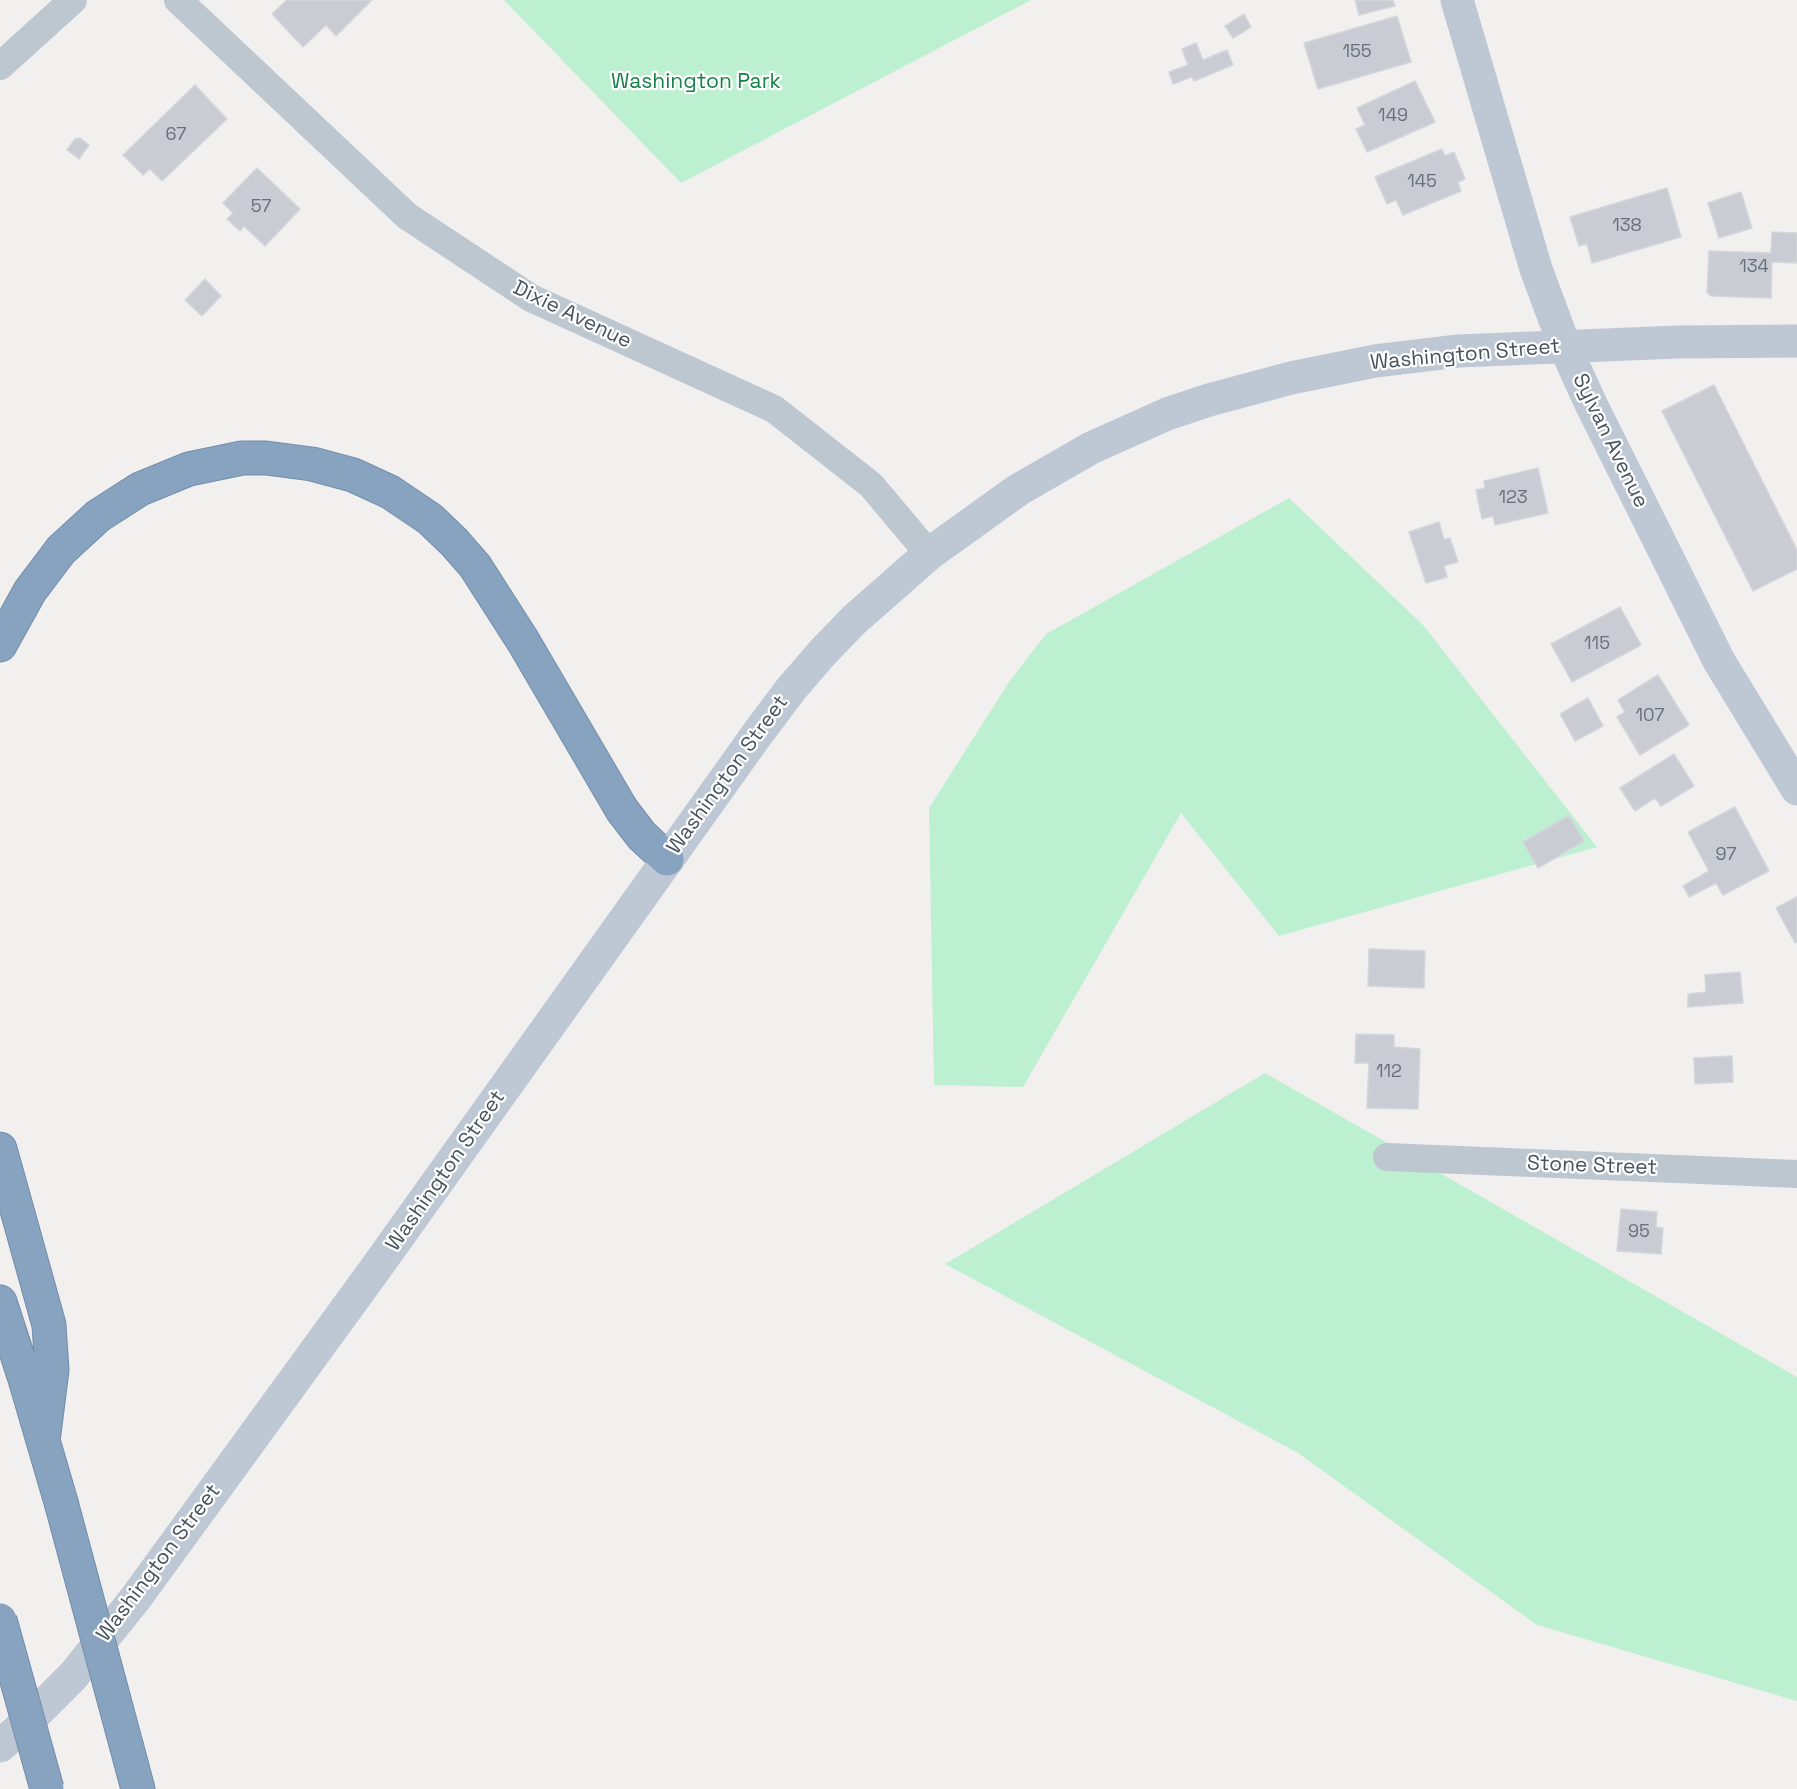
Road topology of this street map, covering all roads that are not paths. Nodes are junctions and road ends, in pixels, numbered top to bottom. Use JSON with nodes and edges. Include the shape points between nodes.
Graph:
{"nodes":[{"id":1,"x":73,"y":0,"type":"edge"},
{"id":2,"x":178,"y":0,"type":"edge"},
{"id":3,"x":1457,"y":0,"type":"edge"},
{"id":4,"x":0,"y":66,"type":"edge"},
{"id":5,"x":1797,"y":341,"type":"edge"},
{"id":6,"x":1564,"y":346,"type":"junction"},
{"id":7,"x":929,"y":554,"type":"junction"},
{"id":8,"x":0,"y":645,"type":"edge"},
{"id":9,"x":1797,"y":789,"type":"edge"},
{"id":10,"x":668,"y":859,"type":"junction"},
{"id":11,"x":0,"y":1149,"type":"edge"},
{"id":12,"x":1387,"y":1157,"type":"dead end"},
{"id":13,"x":1797,"y":1174,"type":"edge"},
{"id":14,"x":0,"y":1302,"type":"edge"},
{"id":15,"x":43,"y":1441,"type":"junction"},
{"id":16,"x":0,"y":1620,"type":"edge"},
{"id":17,"x":0,"y":1746,"type":"edge"},
{"id":18,"x":47,"y":1789,"type":"edge"},
{"id":19,"x":138,"y":1789,"type":"edge"}],
"edges":[{"from":1,"to":4,"type":"street"},
{"from":2,"to":7,"type":"street","name":"Dixie Avenue","via":[[407,216],[531,298],[774,409],[871,484]]},
{"from":3,"to":6,"type":"main road","name":"Sylvan Avenue","via":[[1536,269]]},
{"from":5,"to":6,"type":"main road","name":"Washington Street"},
{"from":6,"to":7,"type":"main road","name":"Washington Street","via":[[1458,351],[1375,361],[1209,400],[1167,414],[1059,466],[989,509]]},
{"from":6,"to":9,"type":"main road","name":"Sylvan Avenue","via":[[1719,661]]},
{"from":7,"to":10,"type":"main road","name":"Washington Street","via":[[823,652],[758,732]]},
{"from":8,"to":10,"type":"highway","via":[[30,591],[60,550],[98,516],[140,489],[189,469],[242,458],[312,464],[353,475],[390,492],[430,519],[475,566],[622,810],[642,836]]},
{"from":10,"to":17,"type":"main road","name":"Washington Street","via":[[135,1599],[73,1676]]},
{"from":11,"to":15,"type":"highway","via":[[49,1325],[51,1370]]},
{"from":12,"to":13,"type":"street","name":"Stone Street"},
{"from":14,"to":15,"type":"highway"},
{"from":15,"to":19,"type":"highway","bridge":true},
{"from":16,"to":18,"type":"highway","bridge":true}]}
